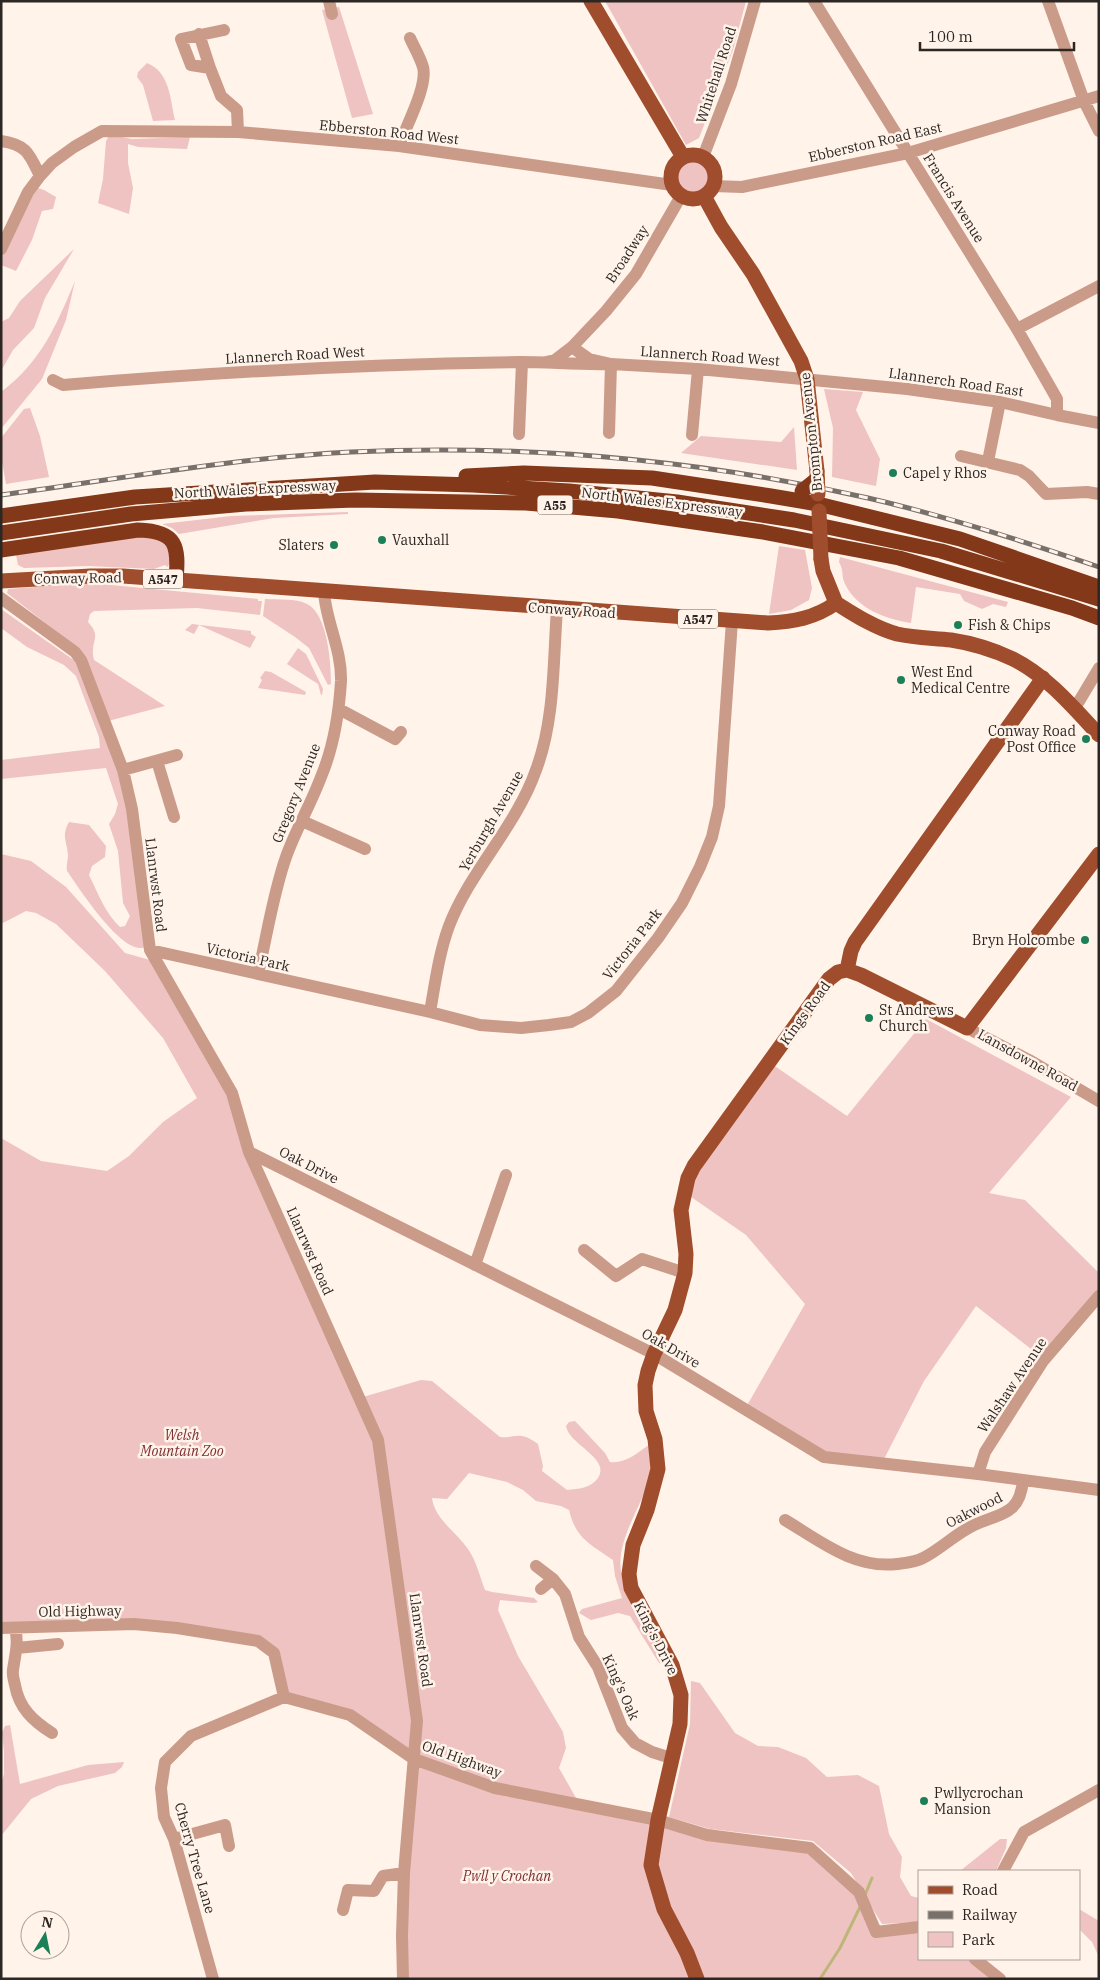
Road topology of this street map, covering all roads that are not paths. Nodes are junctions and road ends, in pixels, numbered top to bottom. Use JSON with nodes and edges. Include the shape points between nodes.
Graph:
{"nodes":[{"id":1,"x":329,"y":1,"type":"edge"},
{"id":2,"x":591,"y":1,"type":"edge"},
{"id":3,"x":755,"y":1,"type":"edge"},
{"id":4,"x":814,"y":1,"type":"edge"},
{"id":5,"x":1048,"y":1,"type":"edge"},
{"id":6,"x":332,"y":14,"type":"dead end"},
{"id":7,"x":224,"y":30,"type":"dead end"},
{"id":8,"x":199,"y":34,"type":"junction"},
{"id":9,"x":410,"y":38,"type":"dead end"},
{"id":10,"x":210,"y":68,"type":"junction"},
{"id":11,"x":1099,"y":96,"type":"edge"},
{"id":12,"x":1084,"y":101,"type":"junction"},
{"id":13,"x":1099,"y":130,"type":"edge"},
{"id":14,"x":238,"y":132,"type":"junction"},
{"id":15,"x":1,"y":141,"type":"edge"},
{"id":16,"x":399,"y":146,"type":"junction"},
{"id":17,"x":908,"y":153,"type":"junction"},
{"id":18,"x":682,"y":157,"type":"junction"},
{"id":19,"x":703,"y":157,"type":"junction"},
{"id":20,"x":40,"y":176,"type":"junction"},
{"id":21,"x":676,"y":190,"type":"junction"},
{"id":22,"x":709,"y":191,"type":"junction"},
{"id":23,"x":1,"y":249,"type":"edge"},
{"id":24,"x":1099,"y":286,"type":"edge"},
{"id":25,"x":1017,"y":329,"type":"junction"},
{"id":26,"x":572,"y":347,"type":"junction"},
{"id":27,"x":522,"y":362,"type":"junction"},
{"id":28,"x":540,"y":363,"type":"junction"},
{"id":29,"x":611,"y":364,"type":"junction"},
{"id":30,"x":698,"y":369,"type":"junction"},
{"id":31,"x":807,"y":379,"type":"junction"},
{"id":32,"x":53,"y":380,"type":"dead end"},
{"id":33,"x":1000,"y":402,"type":"junction"},
{"id":34,"x":1057,"y":415,"type":"junction"},
{"id":35,"x":1099,"y":423,"type":"edge"},
{"id":36,"x":609,"y":433,"type":"dead end"},
{"id":37,"x":520,"y":434,"type":"dead end"},
{"id":38,"x":692,"y":435,"type":"dead end"},
{"id":39,"x":961,"y":456,"type":"dead end"},
{"id":40,"x":988,"y":461,"type":"junction"},
{"id":41,"x":375,"y":482,"type":"junction"},
{"id":42,"x":818,"y":492,"type":"junction"},
{"id":43,"x":1099,"y":494,"type":"edge"},
{"id":44,"x":771,"y":496,"type":"junction"},
{"id":45,"x":1,"y":516,"type":"edge"},
{"id":46,"x":1,"y":532,"type":"edge"},
{"id":47,"x":1,"y":550,"type":"edge"},
{"id":48,"x":176,"y":580,"type":"junction"},
{"id":49,"x":1,"y":581,"type":"edge"},
{"id":50,"x":1099,"y":586,"type":"edge"},
{"id":51,"x":324,"y":592,"type":"junction"},
{"id":52,"x":1,"y":598,"type":"edge"},
{"id":53,"x":1099,"y":599,"type":"edge"},
{"id":54,"x":836,"y":603,"type":"junction"},
{"id":55,"x":557,"y":609,"type":"junction"},
{"id":56,"x":1099,"y":618,"type":"edge"},
{"id":57,"x":732,"y":621,"type":"junction"},
{"id":58,"x":1099,"y":668,"type":"edge"},
{"id":59,"x":1043,"y":678,"type":"junction"},
{"id":60,"x":1075,"y":708,"type":"junction"},
{"id":61,"x":339,"y":710,"type":"junction"},
{"id":62,"x":401,"y":732,"type":"dead end"},
{"id":63,"x":1099,"y":734,"type":"edge"},
{"id":64,"x":178,"y":755,"type":"dead end"},
{"id":65,"x":157,"y":761,"type":"junction"},
{"id":66,"x":123,"y":770,"type":"junction"},
{"id":67,"x":174,"y":817,"type":"dead end"},
{"id":68,"x":302,"y":821,"type":"junction"},
{"id":69,"x":366,"y":849,"type":"dead end"},
{"id":70,"x":1099,"y":854,"type":"edge"},
{"id":71,"x":150,"y":950,"type":"junction"},
{"id":72,"x":848,"y":970,"type":"junction"},
{"id":73,"x":258,"y":974,"type":"junction"},
{"id":74,"x":430,"y":1012,"type":"junction"},
{"id":75,"x":967,"y":1028,"type":"junction"},
{"id":76,"x":1096,"y":1094,"type":"edge"},
{"id":77,"x":249,"y":1152,"type":"junction"},
{"id":78,"x":506,"y":1175,"type":"dead end"},
{"id":79,"x":584,"y":1250,"type":"dead end"},
{"id":80,"x":475,"y":1265,"type":"junction"},
{"id":81,"x":685,"y":1272,"type":"junction"},
{"id":82,"x":1099,"y":1296,"type":"edge"},
{"id":83,"x":654,"y":1354,"type":"junction"},
{"id":84,"x":978,"y":1474,"type":"junction"},
{"id":85,"x":1023,"y":1480,"type":"junction"},
{"id":86,"x":1099,"y":1490,"type":"edge"},
{"id":87,"x":785,"y":1520,"type":"dead end"},
{"id":88,"x":536,"y":1566,"type":"dead end"},
{"id":89,"x":553,"y":1579,"type":"junction"},
{"id":90,"x":541,"y":1589,"type":"dead end"},
{"id":91,"x":1,"y":1628,"type":"edge"},
{"id":92,"x":15,"y":1628,"type":"junction"},
{"id":93,"x":58,"y":1644,"type":"dead end"},
{"id":94,"x":17,"y":1648,"type":"junction"},
{"id":95,"x":284,"y":1697,"type":"junction"},
{"id":96,"x":52,"y":1733,"type":"dead end"},
{"id":97,"x":672,"y":1758,"type":"junction"},
{"id":98,"x":414,"y":1759,"type":"junction"},
{"id":99,"x":1099,"y":1790,"type":"edge"},
{"id":100,"x":658,"y":1820,"type":"junction"},
{"id":101,"x":174,"y":1839,"type":"junction"},
{"id":102,"x":229,"y":1846,"type":"dead end"},
{"id":103,"x":1004,"y":1870,"type":"edge"},
{"id":104,"x":404,"y":1873,"type":"junction"},
{"id":105,"x":343,"y":1910,"type":"dead end"},
{"id":106,"x":918,"y":1927,"type":"edge"},
{"id":107,"x":976,"y":1960,"type":"edge"},
{"id":108,"x":992,"y":1960,"type":"edge"},
{"id":109,"x":996,"y":1976,"type":"edge"},
{"id":110,"x":213,"y":1979,"type":"edge"},
{"id":111,"x":403,"y":1979,"type":"edge"},
{"id":112,"x":697,"y":1979,"type":"edge"}],
"edges":[{"from":1,"to":6,"type":"street"},
{"from":2,"to":18,"type":"main road"},
{"from":3,"to":19,"type":"street","name":"Whitehall Road","via":[[732,84]]},
{"from":4,"to":17,"type":"street","name":"Francis Avenue"},
{"from":5,"to":12,"type":"street"},
{"from":7,"to":8,"type":"street"},
{"from":8,"to":10,"type":"street"},
{"from":8,"to":10,"type":"street","via":[[181,39],[191,65]]},
{"from":9,"to":16,"type":"street","via":[[423,68],[422,92]]},
{"from":10,"to":14,"type":"street","via":[[221,96],[237,110]]},
{"from":11,"to":12,"type":"street","name":"Ebberston Road East"},
{"from":12,"to":13,"type":"street"},
{"from":12,"to":17,"type":"street","name":"Ebberston Road East"},
{"from":14,"to":16,"type":"street","name":"Ebberston Road West"},
{"from":14,"to":20,"type":"street","name":"Ebberston Road West","via":[[102,132],[74,147]]},
{"from":15,"to":20,"type":"street","via":[[18,144],[30,155]]},
{"from":16,"to":21,"type":"street","name":"Ebberston Road West"},
{"from":17,"to":22,"type":"street","name":"Ebberston Road East"},
{"from":17,"to":25,"type":"street","name":"Francis Avenue"},
{"from":18,"to":19,"type":"main road","via":[[693,154]]},
{"from":18,"to":21,"type":"main road","via":[[672,167],[670,177]]},
{"from":19,"to":22,"type":"main road","via":[[714,170],[715,177]]},
{"from":20,"to":23,"type":"street","via":[[28,192]]},
{"from":21,"to":22,"type":"main road","via":[[691,199]]},
{"from":21,"to":26,"type":"street","name":"Broadway","via":[[636,274]]},
{"from":22,"to":31,"type":"main road","name":"Brompton Avenue","via":[[721,227],[773,308],[802,361]]},
{"from":24,"to":25,"type":"street"},
{"from":25,"to":34,"type":"street","name":"Francis Avenue","via":[[1057,399]]},
{"from":26,"to":28,"type":"street","name":"Llannerch Road West","via":[[555,360]]},
{"from":26,"to":29,"type":"street","name":"Llannerch Road West","via":[[589,359]]},
{"from":27,"to":28,"type":"street","name":"Llannerch Road West"},
{"from":27,"to":32,"type":"street","name":"Llannerch Road West","via":[[169,376],[63,385]]},
{"from":27,"to":37,"type":"street"},
{"from":28,"to":29,"type":"street","name":"Llannerch Road West"},
{"from":29,"to":30,"type":"street","name":"Llannerch Road West"},
{"from":29,"to":36,"type":"street"},
{"from":30,"to":31,"type":"street","name":"Llannerch Road West"},
{"from":30,"to":38,"type":"street"},
{"from":31,"to":33,"type":"street","name":"Llannerch Road East"},
{"from":31,"to":42,"type":"main road","name":"Brompton Avenue"},
{"from":33,"to":34,"type":"street","name":"Llannerch Road East"},
{"from":33,"to":40,"type":"street"},
{"from":34,"to":35,"type":"street","name":"Llannerch Road East"},
{"from":39,"to":40,"type":"street"},
{"from":40,"to":43,"type":"street","via":[[1020,470],[1046,494]]},
{"from":41,"to":44,"type":"highway","via":[[524,473],[652,478]]},
{"from":41,"to":45,"type":"highway","name":"North Wales Expressway","number":"A55","via":[[135,497]]},
{"from":41,"to":53,"type":"highway","name":"North Wales Expressway","number":"A55","via":[[569,491],[677,502],[784,519],[941,552]]},
{"from":42,"to":44,"type":"highway"},
{"from":42,"to":44,"type":"highway","bridge":true},
{"from":42,"to":50,"type":"highway"},
{"from":42,"to":54,"type":"main road","name":"Brompton Avenue","bridge":true,"via":[[821,559]]},
{"from":46,"to":56,"type":"highway","name":"North Wales Expressway","number":"A55","via":[[131,514],[246,504],[355,500],[526,503],[618,511],[753,530],[899,558]]},
{"from":47,"to":48,"type":"highway","via":[[138,530],[153,531],[171,540],[177,550]]},
{"from":48,"to":49,"type":"main road","name":"Conway Road","number":"A547","via":[[91,576]]},
{"from":48,"to":51,"type":"main road","name":"Conway Road","number":"A547"},
{"from":51,"to":55,"type":"main road","name":"Conway Road","number":"A547"},
{"from":51,"to":61,"type":"street","name":"Gregory Avenue","via":[[340,656]]},
{"from":52,"to":66,"type":"street","name":"Llanrwst Road","via":[[78,655]]},
{"from":54,"to":57,"type":"main road","name":"Conway Road","number":"A547","via":[[794,622]]},
{"from":54,"to":59,"type":"main road","via":[[895,633],[952,640],[994,652]]},
{"from":55,"to":57,"type":"main road","name":"Conway Road","number":"A547"},
{"from":55,"to":74,"type":"street","name":"Yerburgh Avenue","via":[[548,726],[543,750],[525,797],[449,926]]},
{"from":57,"to":74,"type":"street","name":"Victoria Park","via":[[719,806],[712,837],[682,903],[643,959],[616,991],[571,1022],[521,1028],[480,1025]]},
{"from":58,"to":60,"type":"street"},
{"from":59,"to":60,"type":"main road"},
{"from":59,"to":72,"type":"main road","via":[[855,942]]},
{"from":60,"to":63,"type":"main road"},
{"from":61,"to":62,"type":"street","via":[[395,739]]},
{"from":61,"to":68,"type":"street","name":"Gregory Avenue","via":[[330,754]]},
{"from":64,"to":65,"type":"street"},
{"from":65,"to":66,"type":"street"},
{"from":65,"to":67,"type":"street"},
{"from":66,"to":71,"type":"street","name":"Llanrwst Road","via":[[132,809]]},
{"from":68,"to":69,"type":"street"},
{"from":68,"to":73,"type":"street","name":"Gregory Avenue","via":[[286,856]]},
{"from":70,"to":75,"type":"main road"},
{"from":71,"to":73,"type":"street","name":"Victoria Park"},
{"from":71,"to":77,"type":"street","name":"Llanrwst Road","via":[[232,1093]]},
{"from":72,"to":75,"type":"main road","name":"Lansdowne Road"},
{"from":72,"to":81,"type":"main road","name":"Kings Road","via":[[829,979],[694,1166],[681,1210]]},
{"from":73,"to":74,"type":"street","name":"Victoria Park"},
{"from":75,"to":76,"type":"street","name":"Lansdowne Road"},
{"from":77,"to":80,"type":"street","name":"Oak Drive"},
{"from":77,"to":98,"type":"street","name":"Llanrwst Road","via":[[378,1440],[417,1721]]},
{"from":78,"to":80,"type":"street"},
{"from":79,"to":81,"type":"street","via":[[616,1276],[642,1259]]},
{"from":80,"to":83,"type":"street","name":"Oak Drive"},
{"from":81,"to":83,"type":"main road","name":"Kings Road","via":[[675,1310]]},
{"from":82,"to":84,"type":"street","name":"Walshaw Avenue","via":[[1043,1361],[985,1452]]},
{"from":83,"to":84,"type":"street","name":"Oak Drive","via":[[824,1457]]},
{"from":83,"to":97,"type":"main road","name":"King's Drive","via":[[644,1398],[655,1439],[658,1470],[633,1545],[629,1574],[631,1588],[672,1665],[679,1688],[682,1710]]},
{"from":84,"to":85,"type":"street","name":"Oak Drive"},
{"from":85,"to":86,"type":"street","name":"Oak Drive"},
{"from":85,"to":87,"type":"street","name":"Oakwood","via":[[1018,1501],[1011,1510],[958,1532],[922,1558],[906,1563],[874,1564],[846,1557]]},
{"from":88,"to":89,"type":"street","name":"King's Oak"},
{"from":89,"to":90,"type":"street"},
{"from":89,"to":97,"type":"street","name":"King's Oak","via":[[569,1601],[569,1611],[579,1636],[598,1667],[622,1728],[635,1743]]},
{"from":91,"to":92,"type":"street","name":"Old Highway"},
{"from":92,"to":94,"type":"street"},
{"from":92,"to":95,"type":"street","name":"Old Highway","via":[[134,1624],[258,1641],[274,1653]]},
{"from":93,"to":94,"type":"street"},
{"from":94,"to":96,"type":"street","via":[[12,1673],[16,1694],[23,1710]]},
{"from":95,"to":98,"type":"street","name":"Old Highway","via":[[350,1715]]},
{"from":95,"to":101,"type":"street","name":"Cherry Tree Lane","via":[[191,1736],[165,1762],[161,1788],[164,1817]]},
{"from":97,"to":100,"type":"main road","name":"King's Drive"},
{"from":98,"to":100,"type":"street","name":"Old Highway","via":[[495,1788]]},
{"from":98,"to":104,"type":"street","name":"Llanrwst Road"},
{"from":99,"to":103,"type":"street","via":[[1024,1832]]},
{"from":100,"to":106,"type":"street","name":"Old Highway","via":[[707,1835],[810,1848],[859,1892],[876,1932]]},
{"from":100,"to":112,"type":"main road","name":"King's Drive","via":[[651,1865],[664,1908]]},
{"from":101,"to":102,"type":"street","via":[[225,1825]]},
{"from":101,"to":110,"type":"street","name":"Cherry Tree Lane"},
{"from":104,"to":105,"type":"street","via":[[383,1876],[374,1891],[348,1890]]},
{"from":104,"to":111,"type":"street","name":"Llanrwst Road"},
{"from":107,"to":109,"type":"street"},
{"from":108,"to":109,"type":"street"}]}
